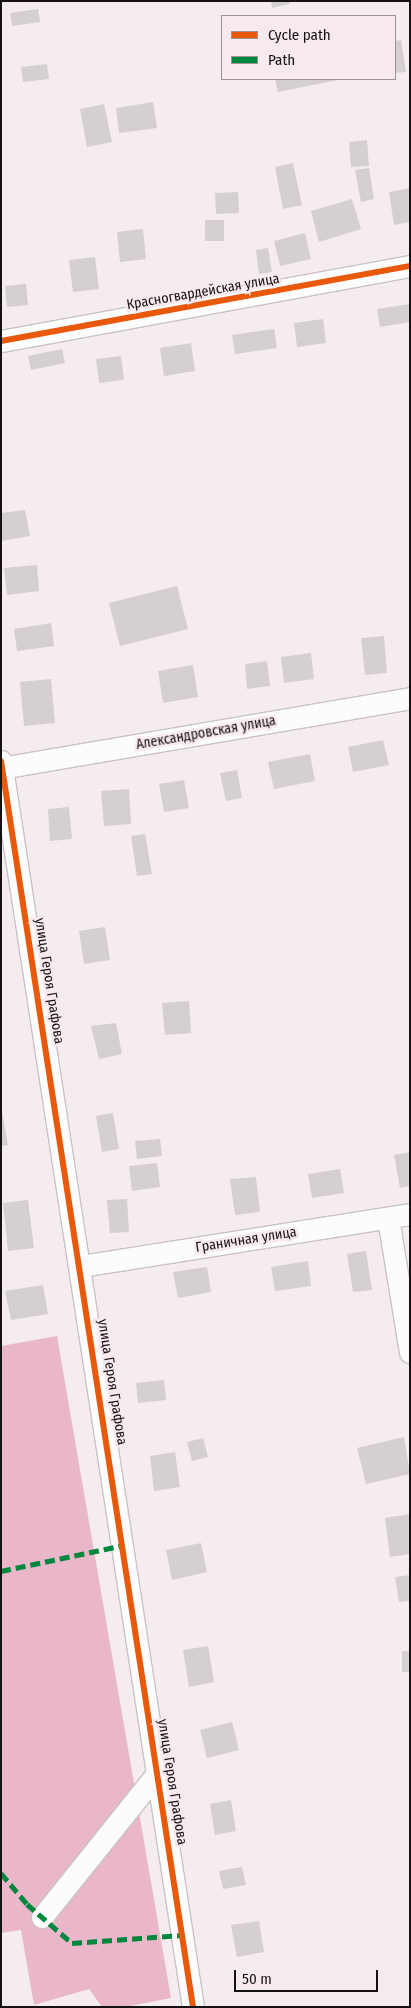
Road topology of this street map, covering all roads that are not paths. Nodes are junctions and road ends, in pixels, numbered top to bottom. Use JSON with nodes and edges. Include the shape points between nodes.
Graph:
{"nodes":[{"id":1,"x":410,"y":266,"type":"edge"},
{"id":2,"x":1,"y":342,"type":"edge"},
{"id":3,"x":410,"y":698,"type":"edge"},
{"id":4,"x":2,"y":766,"type":"edge"},
{"id":5,"x":410,"y":1214,"type":"edge"},
{"id":6,"x":388,"y":1218,"type":"junction"},
{"id":7,"x":82,"y":1266,"type":"junction"},
{"id":8,"x":410,"y":1352,"type":"edge"},
{"id":9,"x":158,"y":1772,"type":"junction"},
{"id":10,"x":42,"y":1917,"type":"dead end"},
{"id":11,"x":193,"y":2007,"type":"edge"}],
"edges":[{"from":1,"to":2,"type":"street","name":"Красногвардейская улица"},
{"from":3,"to":4,"type":"street","name":"Александровская улица"},
{"from":4,"to":7,"type":"street","name":"улица Героя Графова"},
{"from":5,"to":6,"type":"street","name":"Граничная улица"},
{"from":6,"to":7,"type":"street","name":"Граничная улица"},
{"from":6,"to":8,"type":"street"},
{"from":7,"to":9,"type":"street","name":"улица Героя Графова"},
{"from":9,"to":10,"type":"street"},
{"from":9,"to":11,"type":"street","name":"улица Героя Графова"}]}
